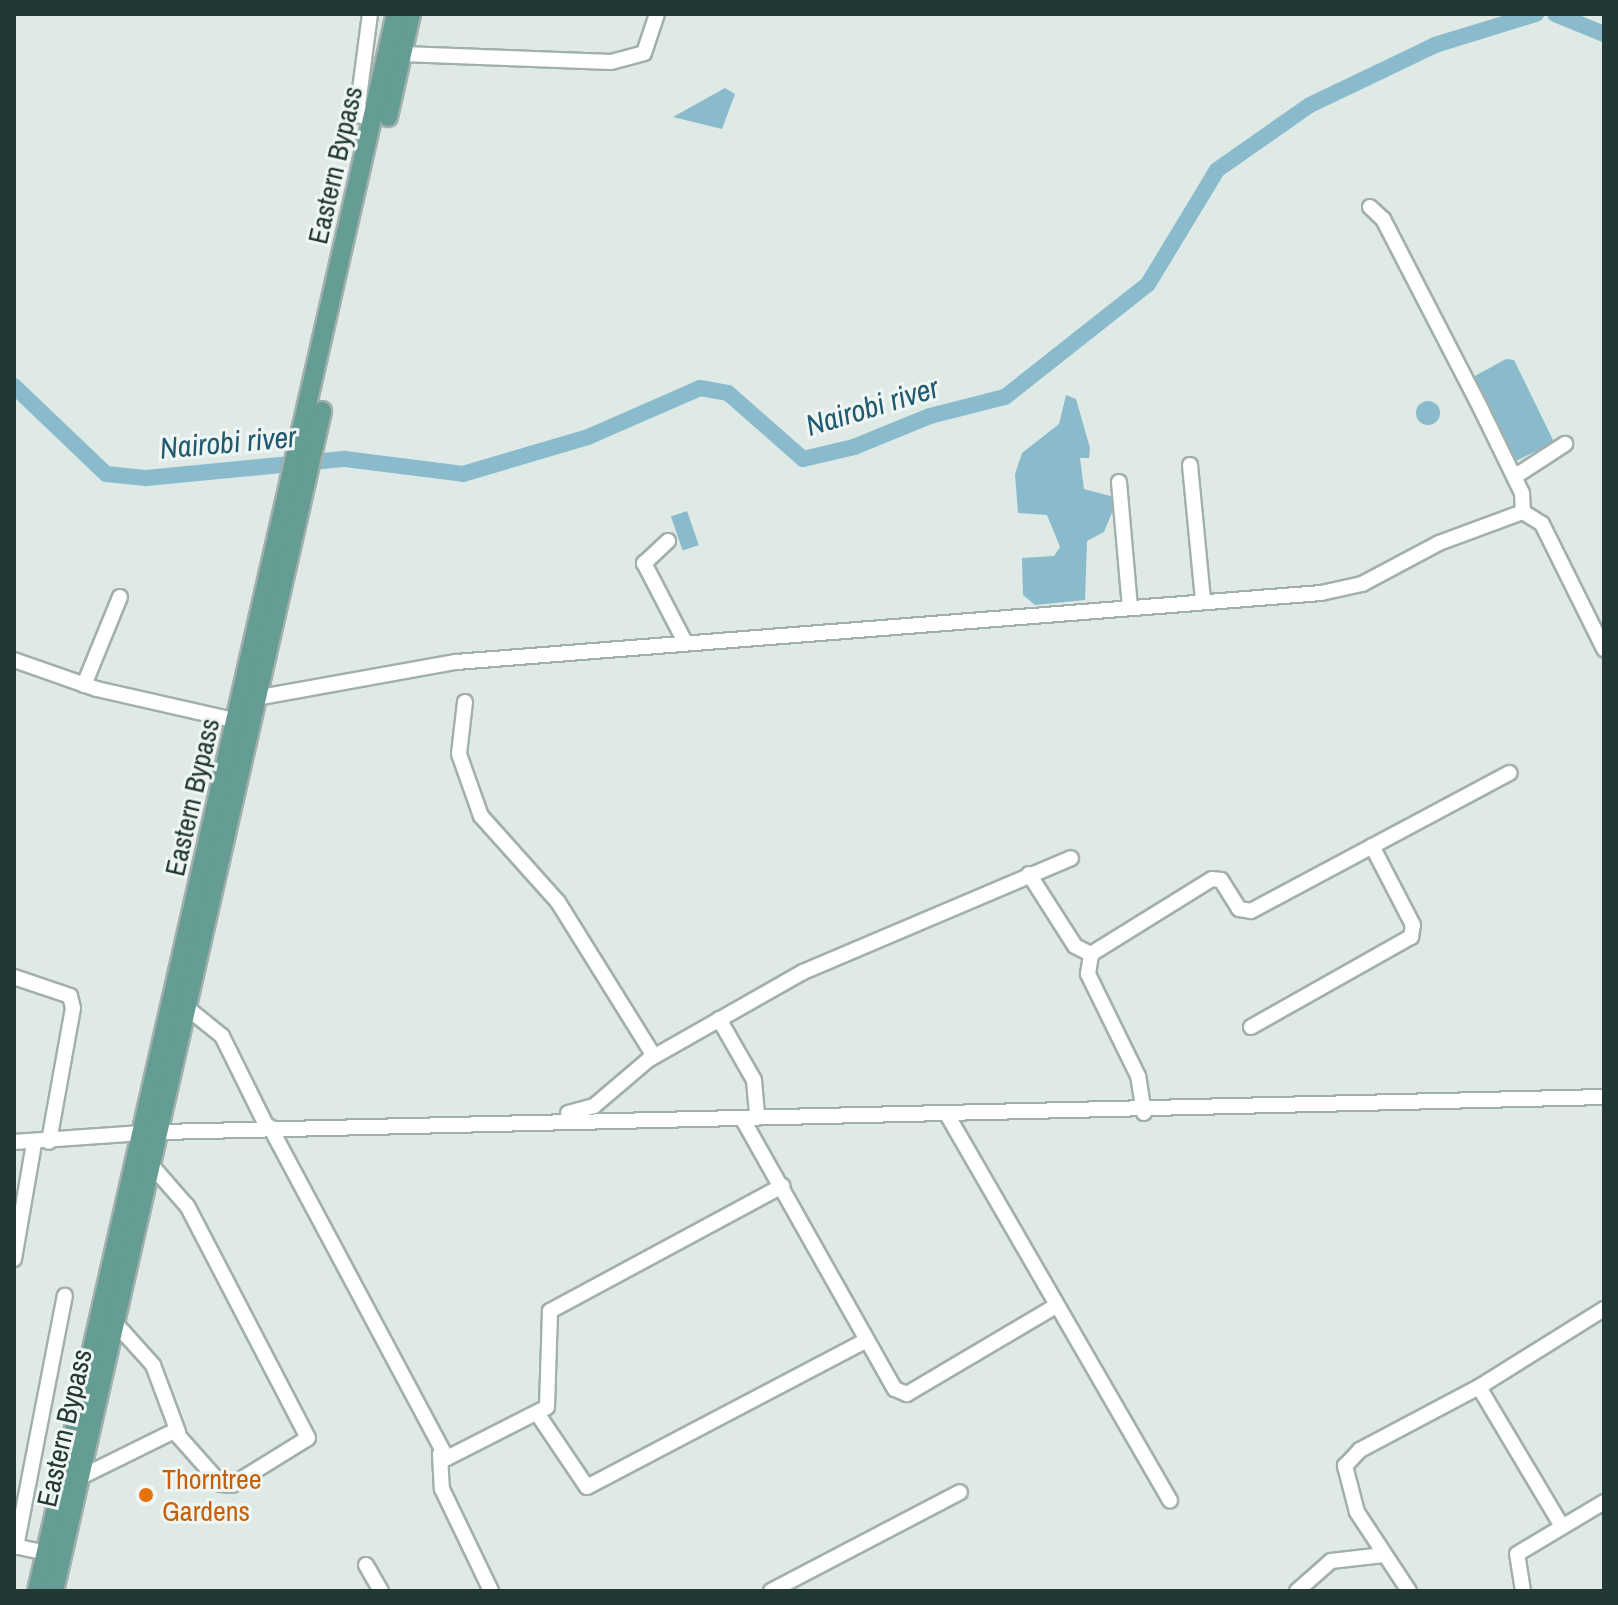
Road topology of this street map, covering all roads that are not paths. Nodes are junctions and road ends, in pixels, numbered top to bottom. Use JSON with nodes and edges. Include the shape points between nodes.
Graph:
{"nodes":[{"id":1,"x":370,"y":14,"type":"edge"},
{"id":2,"x":396,"y":14,"type":"edge"},
{"id":3,"x":411,"y":14,"type":"edge"},
{"id":4,"x":657,"y":14,"type":"edge"},
{"id":5,"x":403,"y":54,"type":"junction"},
{"id":6,"x":375,"y":119,"type":"junction"},
{"id":7,"x":1370,"y":207,"type":"dead end"},
{"id":8,"x":310,"y":434,"type":"junction"},
{"id":9,"x":1565,"y":444,"type":"dead end"},
{"id":10,"x":1190,"y":465,"type":"dead end"},
{"id":11,"x":1514,"y":477,"type":"junction"},
{"id":12,"x":1119,"y":482,"type":"dead end"},
{"id":13,"x":296,"y":498,"type":"junction"},
{"id":14,"x":1523,"y":512,"type":"junction"},
{"id":15,"x":668,"y":541,"type":"dead end"},
{"id":16,"x":120,"y":597,"type":"dead end"},
{"id":17,"x":1203,"y":600,"type":"junction"},
{"id":18,"x":1130,"y":607,"type":"junction"},
{"id":19,"x":685,"y":642,"type":"junction"},
{"id":20,"x":1604,"y":649,"type":"edge"},
{"id":21,"x":14,"y":660,"type":"edge"},
{"id":22,"x":84,"y":685,"type":"junction"},
{"id":23,"x":261,"y":697,"type":"junction"},
{"id":24,"x":465,"y":702,"type":"dead end"},
{"id":25,"x":238,"y":721,"type":"junction"},
{"id":26,"x":1509,"y":773,"type":"dead end"},
{"id":27,"x":1372,"y":846,"type":"junction"},
{"id":28,"x":1071,"y":858,"type":"dead end"},
{"id":29,"x":1029,"y":874,"type":"junction"},
{"id":30,"x":1091,"y":954,"type":"junction"},
{"id":31,"x":14,"y":977,"type":"edge"},
{"id":32,"x":186,"y":1007,"type":"junction"},
{"id":33,"x":719,"y":1019,"type":"junction"},
{"id":34,"x":1251,"y":1027,"type":"dead end"},
{"id":35,"x":654,"y":1056,"type":"junction"},
{"id":36,"x":1604,"y":1097,"type":"edge"},
{"id":37,"x":1144,"y":1113,"type":"junction"},
{"id":38,"x":948,"y":1116,"type":"junction"},
{"id":39,"x":742,"y":1118,"type":"junction"},
{"id":40,"x":757,"y":1118,"type":"junction"},
{"id":41,"x":553,"y":1119,"type":"junction"},
{"id":42,"x":269,"y":1127,"type":"junction"},
{"id":43,"x":162,"y":1132,"type":"junction"},
{"id":44,"x":142,"y":1133,"type":"junction"},
{"id":45,"x":14,"y":1142,"type":"edge"},
{"id":46,"x":42,"y":1143,"type":"junction"},
{"id":47,"x":153,"y":1167,"type":"junction"},
{"id":48,"x":782,"y":1186,"type":"junction"},
{"id":49,"x":14,"y":1259,"type":"edge"},
{"id":50,"x":65,"y":1296,"type":"dead end"},
{"id":51,"x":1056,"y":1306,"type":"junction"},
{"id":52,"x":1604,"y":1309,"type":"edge"},
{"id":53,"x":117,"y":1325,"type":"junction"},
{"id":54,"x":865,"y":1341,"type":"junction"},
{"id":55,"x":1479,"y":1387,"type":"junction"},
{"id":56,"x":537,"y":1413,"type":"junction"},
{"id":57,"x":178,"y":1432,"type":"junction"},
{"id":58,"x":440,"y":1454,"type":"junction"},
{"id":59,"x":81,"y":1477,"type":"junction"},
{"id":60,"x":960,"y":1492,"type":"dead end"},
{"id":61,"x":1170,"y":1500,"type":"dead end"},
{"id":62,"x":1604,"y":1502,"type":"edge"},
{"id":63,"x":1560,"y":1523,"type":"junction"},
{"id":64,"x":15,"y":1546,"type":"edge"},
{"id":65,"x":46,"y":1553,"type":"junction"},
{"id":66,"x":1384,"y":1555,"type":"junction"},
{"id":67,"x":366,"y":1565,"type":"dead end"},
{"id":68,"x":37,"y":1591,"type":"edge"},
{"id":69,"x":54,"y":1591,"type":"edge"},
{"id":70,"x":381,"y":1591,"type":"edge"},
{"id":71,"x":491,"y":1591,"type":"edge"},
{"id":72,"x":771,"y":1591,"type":"edge"},
{"id":73,"x":1297,"y":1591,"type":"edge"},
{"id":74,"x":1409,"y":1591,"type":"edge"},
{"id":75,"x":1523,"y":1591,"type":"edge"}],
"edges":[{"from":1,"to":6,"type":"street","via":[[358,105],[362,116]]},
{"from":2,"to":6,"type":"main road","name":"Eastern Bypass"},
{"from":3,"to":5,"type":"main road","name":"Eastern Bypass"},
{"from":4,"to":5,"type":"street","via":[[644,53],[611,62]]},
{"from":5,"to":8,"type":"main road","name":"Eastern Bypass"},
{"from":6,"to":8,"type":"main road","name":"Eastern Bypass"},
{"from":7,"to":11,"type":"street","via":[[1383,219]]},
{"from":8,"to":13,"type":"main road","name":"Eastern Bypass"},
{"from":9,"to":11,"type":"street"},
{"from":10,"to":17,"type":"street"},
{"from":11,"to":14,"type":"street"},
{"from":12,"to":18,"type":"street"},
{"from":13,"to":23,"type":"main road","name":"Eastern Bypass"},
{"from":13,"to":25,"type":"main road","name":"Eastern Bypass"},
{"from":14,"to":17,"type":"street","via":[[1340,590]]},
{"from":14,"to":20,"type":"street","via":[[1542,524]]},
{"from":15,"to":19,"type":"street","via":[[645,569]]},
{"from":16,"to":22,"type":"street"},
{"from":17,"to":18,"type":"street"},
{"from":18,"to":19,"type":"street"},
{"from":19,"to":23,"type":"street","via":[[404,667],[359,683],[285,687]]},
{"from":21,"to":22,"type":"street"},
{"from":22,"to":25,"type":"street"},
{"from":23,"to":32,"type":"main road","name":"Eastern Bypass"},
{"from":24,"to":35,"type":"street","via":[[459,754],[481,816],[558,902]]},
{"from":25,"to":44,"type":"main road","name":"Eastern Bypass"},
{"from":26,"to":27,"type":"street"},
{"from":27,"to":30,"type":"street","via":[[1251,911],[1239,909],[1221,880],[1212,879]]},
{"from":27,"to":34,"type":"street","via":[[1413,925],[1411,937]]},
{"from":28,"to":29,"type":"street"},
{"from":29,"to":30,"type":"street","via":[[1075,946]]},
{"from":29,"to":33,"type":"street","via":[[898,927]]},
{"from":30,"to":37,"type":"street","via":[[1088,974],[1138,1076]]},
{"from":31,"to":46,"type":"street","via":[[70,996],[73,1008]]},
{"from":32,"to":42,"type":"street","via":[[222,1036]]},
{"from":32,"to":43,"type":"main road","name":"Eastern Bypass"},
{"from":33,"to":35,"type":"street"},
{"from":33,"to":40,"type":"street","via":[[754,1080]]},
{"from":35,"to":41,"type":"street","via":[[594,1106]]},
{"from":36,"to":37,"type":"street"},
{"from":37,"to":38,"type":"street"},
{"from":38,"to":40,"type":"street"},
{"from":38,"to":51,"type":"street"},
{"from":39,"to":40,"type":"street"},
{"from":39,"to":41,"type":"street"},
{"from":39,"to":48,"type":"street"},
{"from":41,"to":42,"type":"street"},
{"from":42,"to":43,"type":"street"},
{"from":42,"to":58,"type":"street"},
{"from":43,"to":47,"type":"main road","name":"Eastern Bypass"},
{"from":44,"to":46,"type":"street"},
{"from":44,"to":65,"type":"main road","name":"Eastern Bypass"},
{"from":45,"to":46,"type":"street"},
{"from":46,"to":49,"type":"street"},
{"from":47,"to":53,"type":"main road","name":"Eastern Bypass"},
{"from":47,"to":57,"type":"street","via":[[187,1206],[308,1438],[226,1486]]},
{"from":48,"to":54,"type":"street"},
{"from":48,"to":56,"type":"street","via":[[550,1311],[551,1395]]},
{"from":50,"to":64,"type":"street"},
{"from":51,"to":54,"type":"street","via":[[907,1394],[895,1389]]},
{"from":51,"to":61,"type":"street"},
{"from":52,"to":55,"type":"street"},
{"from":53,"to":57,"type":"street","via":[[153,1365]]},
{"from":53,"to":59,"type":"main road","name":"Eastern Bypass"},
{"from":54,"to":56,"type":"street","via":[[587,1487]]},
{"from":55,"to":63,"type":"street"},
{"from":55,"to":66,"type":"street","via":[[1348,1459],[1344,1485]]},
{"from":56,"to":58,"type":"street","via":[[456,1457]]},
{"from":57,"to":59,"type":"street"},
{"from":58,"to":71,"type":"street","via":[[442,1489]]},
{"from":59,"to":69,"type":"main road","name":"Eastern Bypass"},
{"from":60,"to":72,"type":"street"},
{"from":62,"to":63,"type":"street"},
{"from":63,"to":75,"type":"street","via":[[1517,1554]]},
{"from":64,"to":65,"type":"street"},
{"from":65,"to":68,"type":"main road","name":"Eastern Bypass"},
{"from":66,"to":73,"type":"street","via":[[1331,1561]]},
{"from":66,"to":74,"type":"street"},
{"from":67,"to":70,"type":"street"}]}
